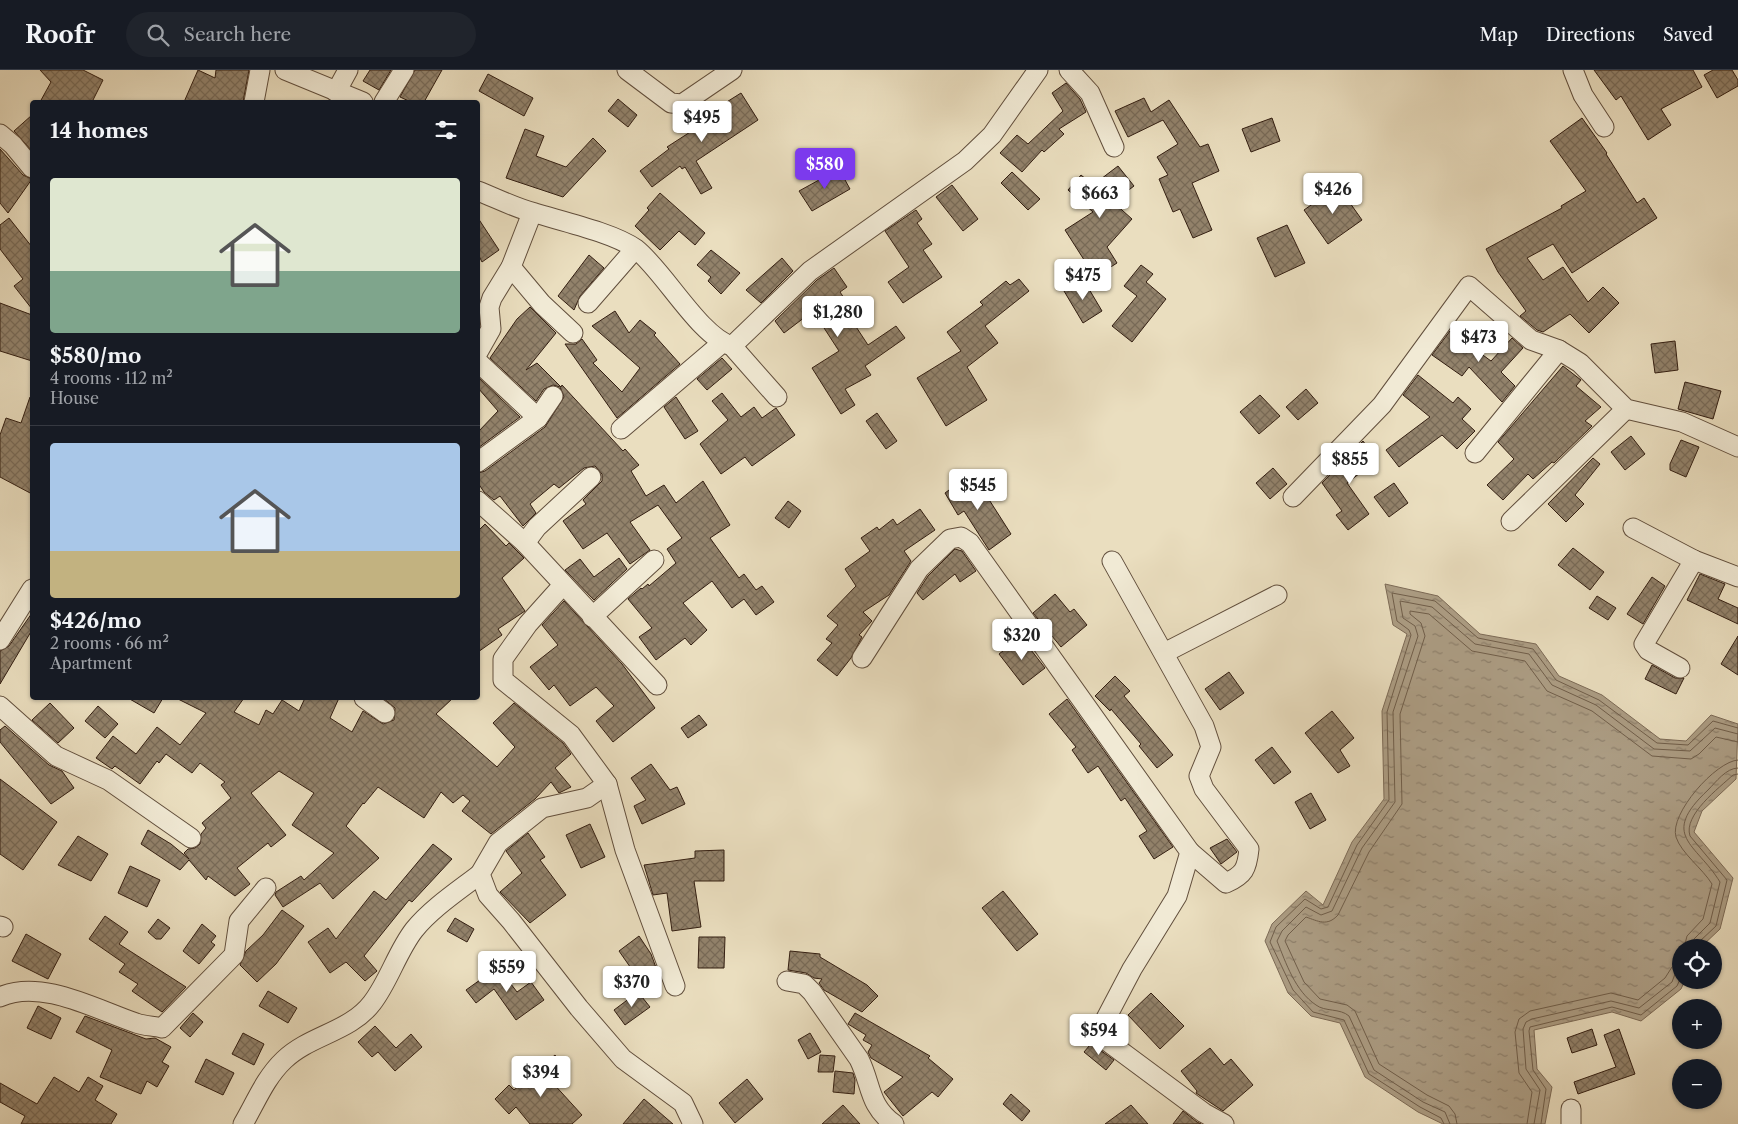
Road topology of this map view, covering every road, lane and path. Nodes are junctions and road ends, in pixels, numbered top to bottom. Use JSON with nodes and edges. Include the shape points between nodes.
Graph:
{"nodes":[{"id":1,"x":260,"y":70,"type":"edge"},
{"id":2,"x":348,"y":70,"type":"edge"},
{"id":3,"x":404,"y":70,"type":"edge"},
{"id":4,"x":627,"y":70,"type":"edge"},
{"id":5,"x":732,"y":70,"type":"edge"},
{"id":6,"x":1038,"y":70,"type":"edge"},
{"id":7,"x":1069,"y":70,"type":"edge"},
{"id":8,"x":1573,"y":70,"type":"edge"},
{"id":9,"x":295,"y":72,"type":"edge"},
{"id":10,"x":336,"y":92,"type":"junction"},
{"id":11,"x":254,"y":100,"type":"edge"},
{"id":12,"x":357,"y":100,"type":"edge"},
{"id":13,"x":385,"y":100,"type":"edge"},
{"id":14,"x":1604,"y":126,"type":"dead end"},
{"id":15,"x":0,"y":134,"type":"edge"},
{"id":16,"x":1114,"y":147,"type":"dead end"},
{"id":17,"x":30,"y":166,"type":"edge"},
{"id":18,"x":480,"y":192,"type":"edge"},
{"id":19,"x":532,"y":213,"type":"junction"},
{"id":20,"x":635,"y":249,"type":"junction"},
{"id":21,"x":511,"y":267,"type":"junction"},
{"id":22,"x":588,"y":304,"type":"dead end"},
{"id":23,"x":573,"y":333,"type":"dead end"},
{"id":24,"x":727,"y":344,"type":"junction"},
{"id":25,"x":480,"y":350,"type":"edge"},
{"id":26,"x":1559,"y":350,"type":"junction"},
{"id":27,"x":480,"y":364,"type":"edge"},
{"id":28,"x":553,"y":396,"type":"dead end"},
{"id":29,"x":777,"y":397,"type":"dead end"},
{"id":30,"x":1626,"y":409,"type":"junction"},
{"id":31,"x":538,"y":418,"type":"junction"},
{"id":32,"x":621,"y":429,"type":"dead end"},
{"id":33,"x":1738,"y":447,"type":"edge"},
{"id":34,"x":1475,"y":453,"type":"dead end"},
{"id":35,"x":480,"y":461,"type":"edge"},
{"id":36,"x":591,"y":477,"type":"dead end"},
{"id":37,"x":1293,"y":497,"type":"dead end"},
{"id":38,"x":480,"y":502,"type":"edge"},
{"id":39,"x":1511,"y":521,"type":"dead end"},
{"id":40,"x":1633,"y":528,"type":"dead end"},
{"id":41,"x":524,"y":543,"type":"junction"},
{"id":42,"x":654,"y":560,"type":"dead end"},
{"id":43,"x":1694,"y":560,"type":"junction"},
{"id":44,"x":1112,"y":561,"type":"dead end"},
{"id":45,"x":1738,"y":577,"type":"edge"},
{"id":46,"x":563,"y":585,"type":"junction"},
{"id":47,"x":30,"y":591,"type":"edge"},
{"id":48,"x":1277,"y":595,"type":"dead end"},
{"id":49,"x":592,"y":617,"type":"junction"},
{"id":50,"x":0,"y":640,"type":"edge"},
{"id":51,"x":1164,"y":653,"type":"junction"},
{"id":52,"x":862,"y":658,"type":"dead end"},
{"id":53,"x":1680,"y":668,"type":"dead end"},
{"id":54,"x":657,"y":685,"type":"dead end"},
{"id":55,"x":367,"y":700,"type":"edge"},
{"id":56,"x":0,"y":706,"type":"edge"},
{"id":57,"x":385,"y":713,"type":"dead end"},
{"id":58,"x":607,"y":784,"type":"junction"},
{"id":59,"x":191,"y":838,"type":"dead end"},
{"id":60,"x":1190,"y":852,"type":"junction"},
{"id":61,"x":480,"y":874,"type":"junction"},
{"id":62,"x":266,"y":888,"type":"dead end"},
{"id":63,"x":787,"y":981,"type":"dead end"},
{"id":64,"x":675,"y":986,"type":"dead end"},
{"id":65,"x":0,"y":997,"type":"edge"},
{"id":66,"x":243,"y":1124,"type":"edge"},
{"id":67,"x":693,"y":1124,"type":"edge"},
{"id":68,"x":894,"y":1124,"type":"edge"},
{"id":69,"x":1224,"y":1124,"type":"edge"}],
"edges":[{"from":1,"to":11,"type":"street"},
{"from":2,"to":10,"type":"street"},
{"from":3,"to":13,"type":"street"},
{"from":4,"to":5,"type":"street","via":[[671,104],[682,104]]},
{"from":6,"to":24,"type":"street","via":[[992,135],[965,161],[810,271]]},
{"from":7,"to":16,"type":"street","via":[[1090,93]]},
{"from":8,"to":14,"type":"street","via":[[1583,96]]},
{"from":9,"to":10,"type":"street"},
{"from":10,"to":12,"type":"street"},
{"from":15,"to":17,"type":"street"},
{"from":18,"to":19,"type":"street"},
{"from":19,"to":20,"type":"street","via":[[574,224]]},
{"from":19,"to":21,"type":"street"},
{"from":20,"to":22,"type":"street"},
{"from":20,"to":24,"type":"street"},
{"from":21,"to":23,"type":"street","via":[[542,304]]},
{"from":21,"to":25,"type":"street","via":[[492,298],[489,307],[491,329]]},
{"from":24,"to":29,"type":"street"},
{"from":24,"to":32,"type":"street"},
{"from":26,"to":30,"type":"street","via":[[1580,363]]},
{"from":26,"to":34,"type":"street"},
{"from":26,"to":37,"type":"street","via":[[1531,340],[1469,286],[1382,404]]},
{"from":27,"to":31,"type":"street"},
{"from":28,"to":31,"type":"street"},
{"from":30,"to":33,"type":"street","via":[[1682,422]]},
{"from":30,"to":39,"type":"street"},
{"from":31,"to":35,"type":"street"},
{"from":36,"to":41,"type":"street"},
{"from":38,"to":41,"type":"street"},
{"from":40,"to":43,"type":"street"},
{"from":41,"to":46,"type":"street"},
{"from":42,"to":49,"type":"street"},
{"from":43,"to":45,"type":"street"},
{"from":43,"to":53,"type":"street","via":[[1644,644],[1648,650]]},
{"from":44,"to":51,"type":"street"},
{"from":46,"to":49,"type":"street"},
{"from":46,"to":58,"type":"street","via":[[528,624],[503,659],[503,680],[571,734]]},
{"from":47,"to":50,"type":"street"},
{"from":48,"to":51,"type":"street"},
{"from":49,"to":54,"type":"street"},
{"from":51,"to":60,"type":"street","via":[[1204,726],[1211,747],[1199,776],[1204,790],[1249,849],[1248,864],[1240,877],[1226,883]]},
{"from":52,"to":60,"type":"street","via":[[919,569],[950,539],[961,537],[970,543],[1019,610]]},
{"from":55,"to":57,"type":"street"},
{"from":56,"to":59,"type":"street","via":[[56,756],[108,780]]},
{"from":58,"to":61,"type":"street","via":[[587,798],[542,808],[498,843]]},
{"from":58,"to":64,"type":"street","via":[[625,850]]},
{"from":60,"to":69,"type":"street","via":[[1177,896],[1102,1026],[1107,1041],[1204,1113]]},
{"from":61,"to":66,"type":"street","via":[[414,930],[373,1002],[359,1016],[284,1060],[268,1079]]},
{"from":61,"to":67,"type":"street","via":[[488,895],[579,1008],[623,1059],[683,1103]]},
{"from":62,"to":65,"type":"street","via":[[239,921],[234,955],[162,1028],[138,1024],[61,995],[34,992]]},
{"from":63,"to":68,"type":"street","via":[[804,984],[812,992],[859,1059],[878,1110]]}]}
